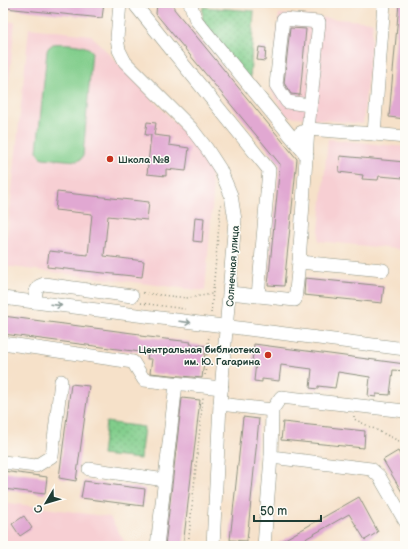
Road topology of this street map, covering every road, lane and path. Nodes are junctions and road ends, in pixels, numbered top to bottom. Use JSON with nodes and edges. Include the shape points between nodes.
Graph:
{"nodes":[{"id":1,"x":190,"y":3,"type":"edge"},
{"id":2,"x":384,"y":3,"type":"edge"},
{"id":3,"x":120,"y":4,"type":"edge"},
{"id":4,"x":136,"y":4,"type":"edge"},
{"id":5,"x":310,"y":105,"type":"junction"},
{"id":6,"x":308,"y":129,"type":"junction"},
{"id":7,"x":374,"y":134,"type":"junction"},
{"id":8,"x":292,"y":138,"type":"junction"},
{"id":9,"x":405,"y":138,"type":"edge"},
{"id":10,"x":307,"y":156,"type":"junction"},
{"id":11,"x":221,"y":198,"type":"dead end"},
{"id":12,"x":299,"y":262,"type":"junction"},
{"id":13,"x":383,"y":270,"type":"dead end"},
{"id":14,"x":230,"y":293,"type":"junction"},
{"id":15,"x":213,"y":294,"type":"junction"},
{"id":16,"x":132,"y":296,"type":"junction"},
{"id":17,"x":258,"y":296,"type":"junction"},
{"id":18,"x":3,"y":298,"type":"edge"},
{"id":19,"x":34,"y":302,"type":"junction"},
{"id":20,"x":186,"y":309,"type":"dead end"},
{"id":21,"x":210,"y":325,"type":"junction"},
{"id":22,"x":227,"y":327,"type":"junction"},
{"id":23,"x":3,"y":343,"type":"edge"},
{"id":24,"x":405,"y":349,"type":"edge"},
{"id":25,"x":61,"y":380,"type":"dead end"},
{"id":26,"x":176,"y":384,"type":"junction"},
{"id":27,"x":204,"y":387,"type":"junction"},
{"id":28,"x":222,"y":388,"type":"junction"},
{"id":29,"x":220,"y":404,"type":"junction"},
{"id":30,"x":356,"y":406,"type":"junction"},
{"id":31,"x":272,"y":410,"type":"junction"},
{"id":32,"x":405,"y":411,"type":"edge"},
{"id":33,"x":405,"y":444,"type":"edge"},
{"id":34,"x":271,"y":457,"type":"junction"},
{"id":35,"x":3,"y":462,"type":"edge"},
{"id":36,"x":89,"y":469,"type":"dead end"},
{"id":37,"x":165,"y":480,"type":"junction"},
{"id":38,"x":405,"y":521,"type":"edge"},
{"id":39,"x":157,"y":546,"type":"edge"},
{"id":40,"x":188,"y":546,"type":"edge"},
{"id":41,"x":213,"y":546,"type":"edge"},
{"id":42,"x":264,"y":546,"type":"edge"}],
"edges":[{"from":1,"to":8,"type":"street","via":[[196,20]]},
{"from":2,"to":7,"type":"street"},
{"from":3,"to":4,"type":"street"},
{"from":3,"to":14,"type":"street","name":"Солнечная улица","via":[[117,38],[125,62],[191,128],[220,169],[231,195],[235,220]]},
{"from":4,"to":17,"type":"street","via":[[269,170]]},
{"from":5,"to":5,"type":"street","via":[[287,102],[276,85],[283,19],[319,22]]},
{"from":5,"to":6,"type":"street"},
{"from":6,"to":7,"type":"street"},
{"from":6,"to":8,"type":"street"},
{"from":6,"to":10,"type":"street"},
{"from":7,"to":9,"type":"street"},
{"from":8,"to":10,"type":"street"},
{"from":10,"to":12,"type":"street"},
{"from":11,"to":15,"type":"path"},
{"from":12,"to":13,"type":"street"},
{"from":12,"to":17,"type":"street","via":[[295,300]]},
{"from":14,"to":17,"type":"street"},
{"from":14,"to":22,"type":"street","name":"Солнечная улица"},
{"from":15,"to":16,"type":"path","via":[[188,298],[141,293]]},
{"from":15,"to":21,"type":"path"},
{"from":16,"to":19,"type":"street","via":[[44,284],[36,291]]},
{"from":16,"to":20,"type":"path","via":[[139,303]]},
{"from":18,"to":19,"type":"street"},
{"from":19,"to":21,"type":"street","one_way":true},
{"from":21,"to":22,"type":"street"},
{"from":21,"to":27,"type":"path"},
{"from":22,"to":24,"type":"street"},
{"from":22,"to":28,"type":"street","name":"Солнечная улица"},
{"from":23,"to":26,"type":"street","via":[[133,362],[144,380]]},
{"from":25,"to":35,"type":"street","via":[[52,456],[36,466]]},
{"from":26,"to":27,"type":"street"},
{"from":26,"to":37,"type":"street"},
{"from":27,"to":28,"type":"street"},
{"from":27,"to":40,"type":"path"},
{"from":28,"to":29,"type":"street","name":"Солнечная улица"},
{"from":29,"to":31,"type":"street"},
{"from":29,"to":41,"type":"street","name":"Солнечная улица"},
{"from":30,"to":31,"type":"street","via":[[281,397]]},
{"from":30,"to":32,"type":"street"},
{"from":30,"to":33,"type":"path","via":[[354,418]]},
{"from":31,"to":34,"type":"street"},
{"from":34,"to":38,"type":"street","via":[[371,469],[379,476]]},
{"from":34,"to":42,"type":"street"},
{"from":36,"to":37,"type":"street"},
{"from":37,"to":39,"type":"street"}]}
